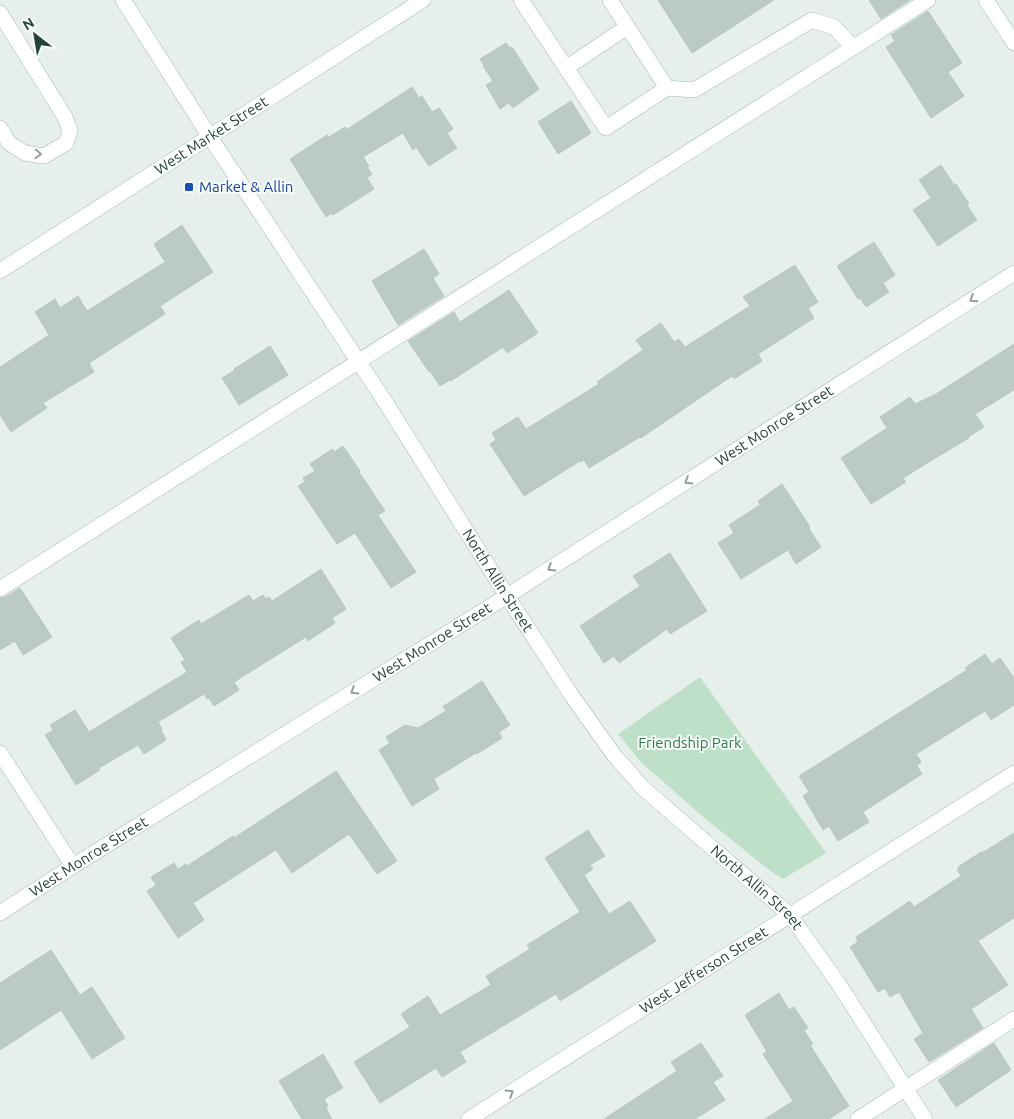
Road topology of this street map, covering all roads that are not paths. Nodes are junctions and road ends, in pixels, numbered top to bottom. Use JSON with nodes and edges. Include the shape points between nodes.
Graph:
{"nodes":[{"id":1,"x":123,"y":0,"type":"edge"},
{"id":2,"x":423,"y":0,"type":"edge"},
{"id":3,"x":522,"y":0,"type":"edge"},
{"id":4,"x":610,"y":0,"type":"edge"},
{"id":5,"x":928,"y":0,"type":"edge"},
{"id":6,"x":986,"y":0,"type":"edge"},
{"id":7,"x":0,"y":13,"type":"edge"},
{"id":8,"x":627,"y":27,"type":"junction"},
{"id":9,"x":1014,"y":43,"type":"edge"},
{"id":10,"x":853,"y":47,"type":"junction"},
{"id":11,"x":566,"y":68,"type":"junction"},
{"id":12,"x":667,"y":88,"type":"junction"},
{"id":13,"x":0,"y":128,"type":"edge"},
{"id":14,"x":210,"y":137,"type":"junction"},
{"id":15,"x":0,"y":271,"type":"edge"},
{"id":16,"x":1014,"y":273,"type":"edge"},
{"id":17,"x":358,"y":362,"type":"junction"},
{"id":18,"x":0,"y":589,"type":"edge"},
{"id":19,"x":507,"y":596,"type":"junction"},
{"id":20,"x":0,"y":753,"type":"edge"},
{"id":21,"x":1014,"y":773,"type":"edge"},
{"id":22,"x":73,"y":866,"type":"junction"},
{"id":23,"x":0,"y":913,"type":"edge"},
{"id":24,"x":790,"y":915,"type":"junction"},
{"id":25,"x":1014,"y":1019,"type":"edge"},
{"id":26,"x":905,"y":1088,"type":"junction"},
{"id":27,"x":469,"y":1119,"type":"edge"},
{"id":28,"x":858,"y":1119,"type":"edge"},
{"id":29,"x":925,"y":1119,"type":"edge"}],
"edges":[{"from":1,"to":14,"type":"street","name":"North Allin Street"},
{"from":2,"to":14,"type":"street","name":"West Market Street"},
{"from":3,"to":11,"type":"street"},
{"from":4,"to":8,"type":"street"},
{"from":5,"to":10,"type":"street"},
{"from":6,"to":9,"type":"street"},
{"from":13,"to":7,"type":"street","one_way":true,"via":[[9,143],[25,153],[44,156],[66,143],[70,131],[65,117]]},
{"from":8,"to":11,"type":"street"},
{"from":8,"to":12,"type":"street"},
{"from":10,"to":12,"type":"street","via":[[834,27],[812,20],[694,90]]},
{"from":10,"to":17,"type":"street"},
{"from":11,"to":12,"type":"street","via":[[606,128]]},
{"from":14,"to":15,"type":"street","name":"West Market Street"},
{"from":14,"to":17,"type":"street","name":"North Allin Street"},
{"from":16,"to":19,"type":"street","name":"West Monroe Street","one_way":true},
{"from":17,"to":18,"type":"street"},
{"from":17,"to":19,"type":"street","name":"North Allin Street"},
{"from":19,"to":22,"type":"street","name":"West Monroe Street","one_way":true},
{"from":19,"to":24,"type":"street","name":"North Allin Street","via":[[619,762],[649,794]]},
{"from":20,"to":22,"type":"street"},
{"from":21,"to":24,"type":"street","name":"West Jefferson Street"},
{"from":22,"to":23,"type":"street","name":"West Monroe Street"},
{"from":24,"to":26,"type":"street","name":"North Allin Street"},
{"from":27,"to":24,"type":"street","name":"West Jefferson Street","one_way":true},
{"from":25,"to":26,"type":"street"},
{"from":26,"to":28,"type":"street"},
{"from":26,"to":29,"type":"street","name":"North Allin Street"}]}
